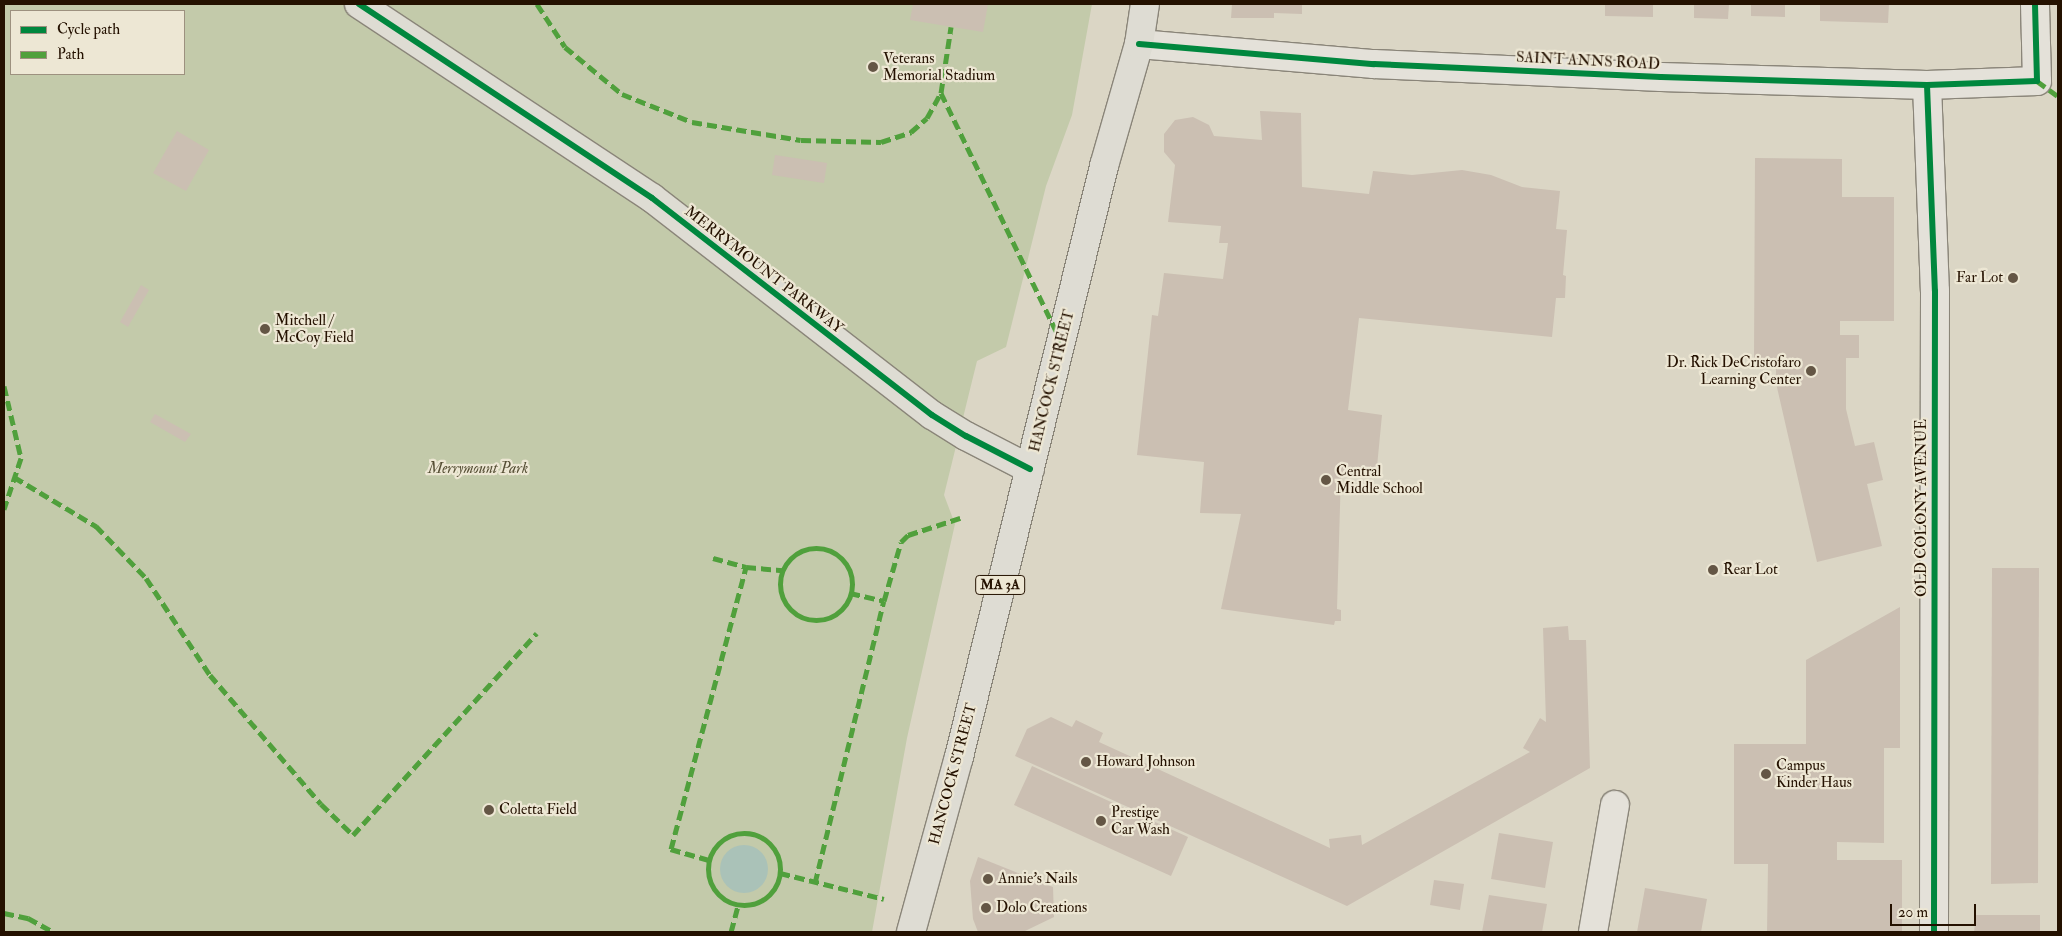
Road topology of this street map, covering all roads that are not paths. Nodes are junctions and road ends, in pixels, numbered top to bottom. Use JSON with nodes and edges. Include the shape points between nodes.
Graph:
{"nodes":[{"id":1,"x":359,"y":4,"type":"edge"},
{"id":2,"x":1145,"y":4,"type":"edge"},
{"id":3,"x":2035,"y":4,"type":"edge"},
{"id":4,"x":1139,"y":44,"type":"junction"},
{"id":5,"x":1927,"y":85,"type":"junction"},
{"id":6,"x":1030,"y":469,"type":"junction"},
{"id":7,"x":1615,"y":805,"type":"dead end"},
{"id":8,"x":919,"y":925,"type":"edge"},
{"id":9,"x":1593,"y":932,"type":"edge"},
{"id":10,"x":1934,"y":932,"type":"edge"}],
"edges":[{"from":1,"to":6,"type":"main road","name":"MERRYMOUNT PARKWAY","via":[[652,198],[932,415]]},
{"from":2,"to":4,"type":"main road","name":"HANCOCK STREET"},
{"from":3,"to":5,"type":"street","name":"SAINT ANNS ROAD","via":[[2037,81]]},
{"from":4,"to":5,"type":"street","name":"SAINT ANNS ROAD","via":[[1374,64]]},
{"from":4,"to":6,"type":"main road","name":"HANCOCK STREET","via":[[1104,166]]},
{"from":5,"to":10,"type":"street","name":"OLD COLONY AVENUE","via":[[1935,291]]},
{"from":6,"to":8,"type":"main road","name":"HANCOCK STREET","number":"MA 3A"},
{"from":7,"to":9,"type":"street"}]}
